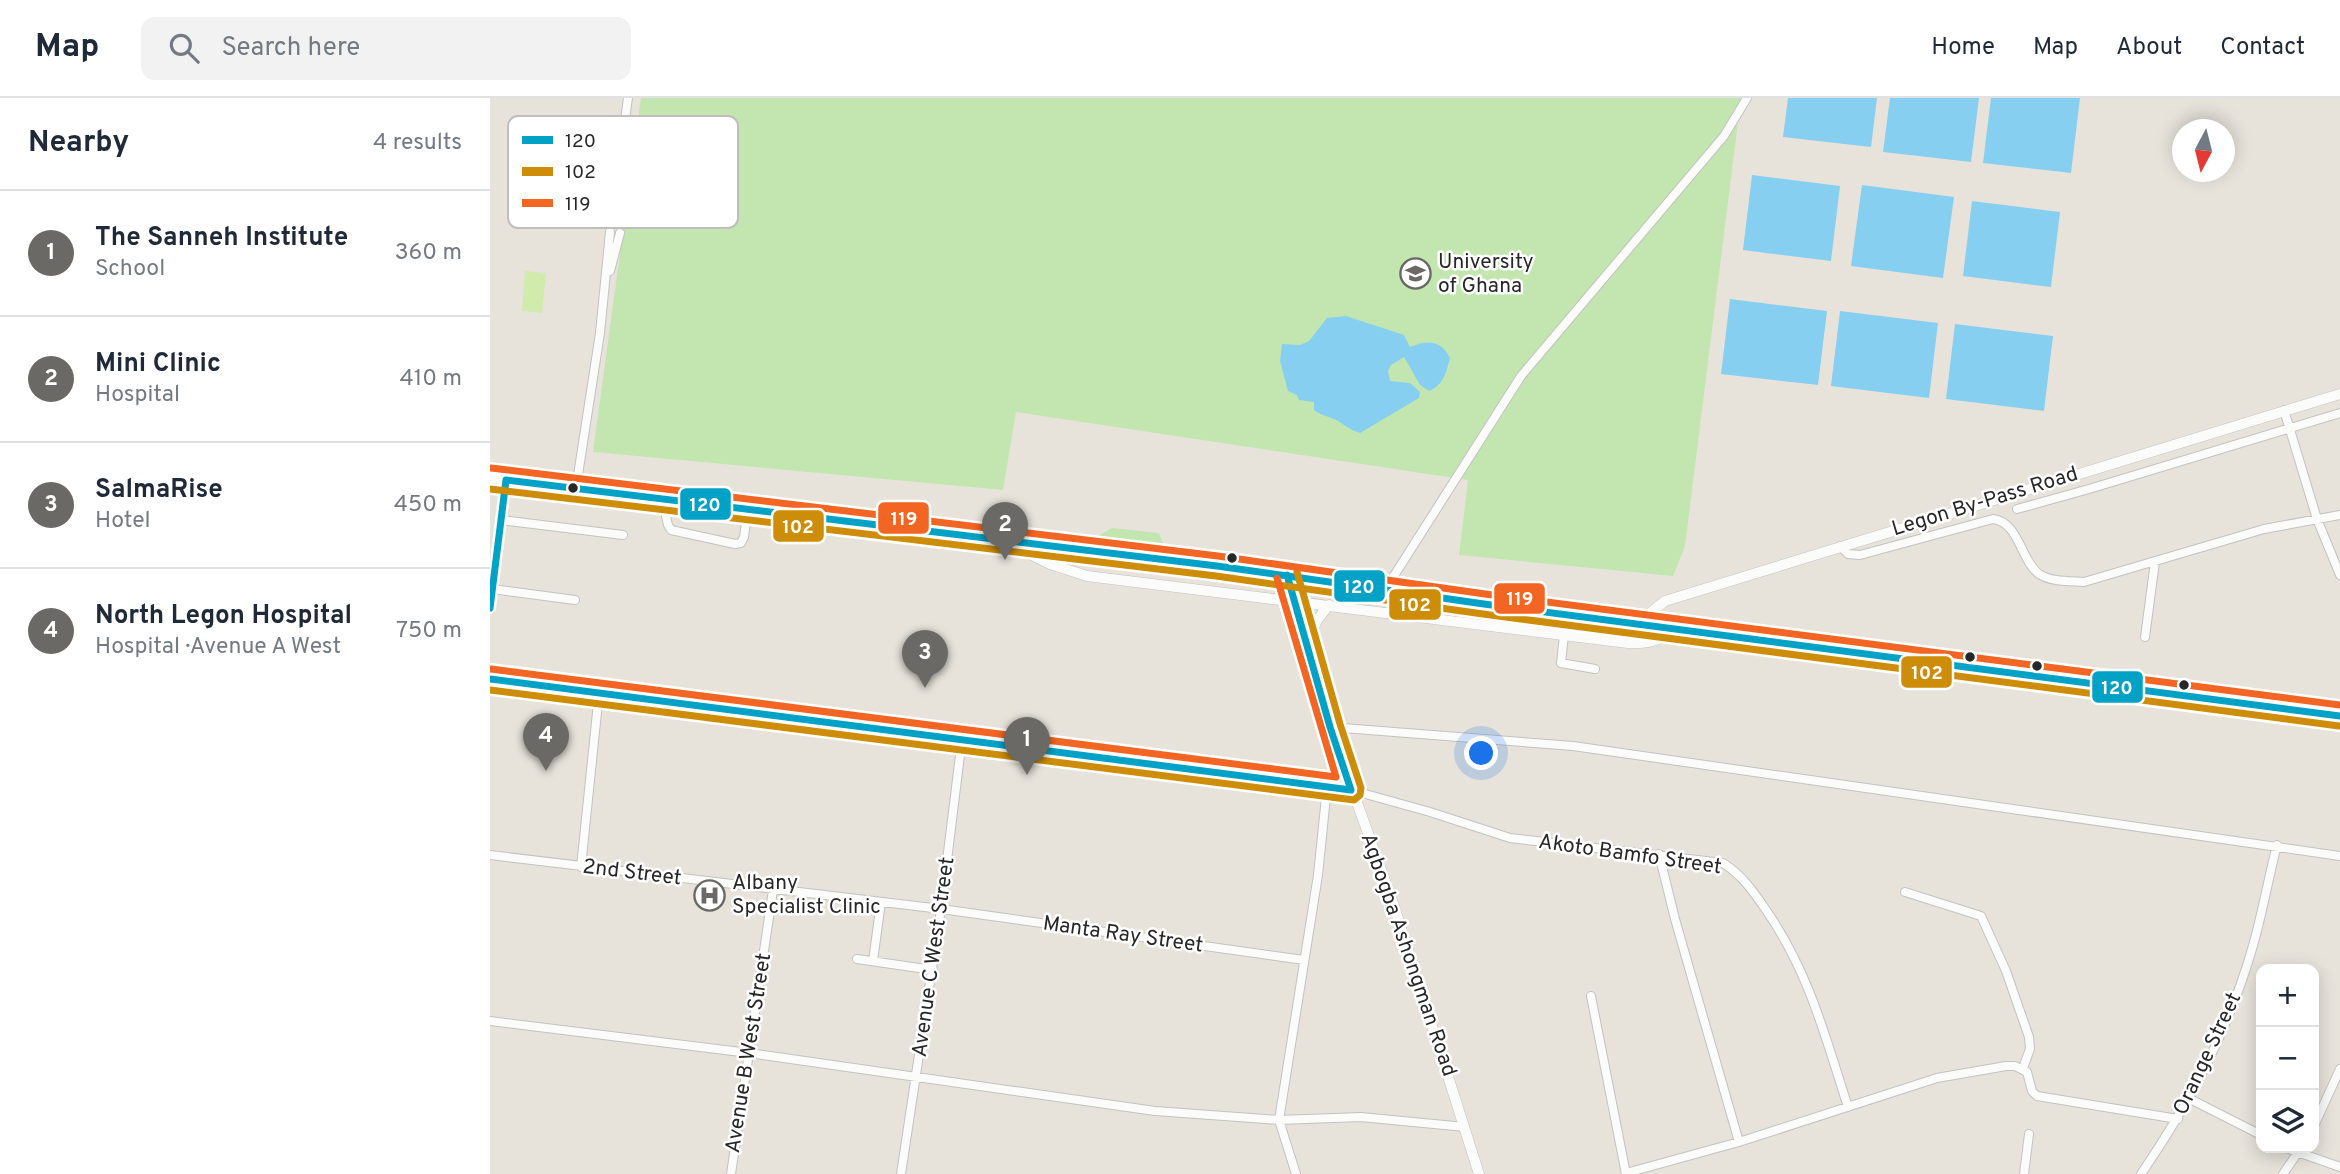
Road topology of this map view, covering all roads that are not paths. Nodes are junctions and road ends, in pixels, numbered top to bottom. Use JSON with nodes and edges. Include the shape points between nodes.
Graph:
{"nodes":[{"id":1,"x":628,"y":98,"type":"edge"},
{"id":2,"x":1747,"y":98,"type":"edge"},
{"id":3,"x":626,"y":116,"type":"edge"},
{"id":4,"x":610,"y":232,"type":"dead end"},
{"id":5,"x":620,"y":233,"type":"dead end"},
{"id":6,"x":606,"y":284,"type":"junction"},
{"id":7,"x":2340,"y":394,"type":"edge"},
{"id":8,"x":2284,"y":410,"type":"junction"},
{"id":9,"x":2340,"y":413,"type":"edge"},
{"id":10,"x":2290,"y":428,"type":"junction"},
{"id":11,"x":490,"y":478,"type":"edge"},
{"id":12,"x":506,"y":480,"type":"junction"},
{"id":13,"x":576,"y":488,"type":"junction"},
{"id":14,"x":662,"y":498,"type":"junction"},
{"id":15,"x":748,"y":508,"type":"junction"},
{"id":16,"x":2017,"y":509,"type":"dead end"},
{"id":17,"x":2340,"y":515,"type":"edge"},
{"id":18,"x":2317,"y":519,"type":"junction"},
{"id":19,"x":501,"y":520,"type":"junction"},
{"id":20,"x":623,"y":535,"type":"dead end"},
{"id":21,"x":1016,"y":543,"type":"junction"},
{"id":22,"x":1840,"y":546,"type":"junction"},
{"id":23,"x":2155,"y":562,"type":"junction"},
{"id":24,"x":1287,"y":575,"type":"junction"},
{"id":25,"x":2340,"y":575,"type":"edge"},
{"id":26,"x":492,"y":589,"type":"junction"},
{"id":27,"x":1385,"y":590,"type":"junction"},
{"id":28,"x":575,"y":600,"type":"dead end"},
{"id":29,"x":1294,"y":601,"type":"junction"},
{"id":30,"x":1329,"y":605,"type":"junction"},
{"id":31,"x":490,"y":608,"type":"edge"},
{"id":32,"x":1636,"y":624,"type":"junction"},
{"id":33,"x":1672,"y":629,"type":"junction"},
{"id":34,"x":1564,"y":635,"type":"junction"},
{"id":35,"x":2145,"y":637,"type":"dead end"},
{"id":36,"x":1307,"y":645,"type":"junction"},
{"id":37,"x":1595,"y":669,"type":"dead end"},
{"id":38,"x":490,"y":679,"type":"edge"},
{"id":39,"x":600,"y":693,"type":"junction"},
{"id":40,"x":2340,"y":716,"type":"edge"},
{"id":41,"x":1330,"y":727,"type":"junction"},
{"id":42,"x":962,"y":740,"type":"junction"},
{"id":43,"x":1327,"y":787,"type":"junction"},
{"id":44,"x":1351,"y":790,"type":"junction"},
{"id":45,"x":2277,"y":845,"type":"junction"},
{"id":46,"x":1658,"y":854,"type":"junction"},
{"id":47,"x":490,"y":855,"type":"edge"},
{"id":48,"x":2340,"y":856,"type":"edge"},
{"id":49,"x":581,"y":867,"type":"junction"},
{"id":50,"x":774,"y":890,"type":"junction"},
{"id":51,"x":1905,"y":892,"type":"dead end"},
{"id":52,"x":881,"y":902,"type":"junction"},
{"id":53,"x":941,"y":909,"type":"junction"},
{"id":54,"x":857,"y":959,"type":"dead end"},
{"id":55,"x":1304,"y":960,"type":"junction"},
{"id":56,"x":873,"y":961,"type":"junction"},
{"id":57,"x":933,"y":970,"type":"junction"},
{"id":58,"x":1591,"y":996,"type":"dead end"},
{"id":59,"x":490,"y":1021,"type":"edge"},
{"id":60,"x":749,"y":1053,"type":"junction"},
{"id":61,"x":2023,"y":1068,"type":"junction"},
{"id":62,"x":2340,"y":1069,"type":"edge"},
{"id":63,"x":917,"y":1078,"type":"junction"},
{"id":64,"x":2190,"y":1099,"type":"junction"},
{"id":65,"x":1849,"y":1107,"type":"junction"},
{"id":66,"x":2319,"y":1115,"type":"edge"},
{"id":67,"x":2178,"y":1119,"type":"junction"},
{"id":68,"x":1279,"y":1120,"type":"junction"},
{"id":69,"x":1465,"y":1127,"type":"junction"},
{"id":70,"x":2256,"y":1132,"type":"edge"},
{"id":71,"x":2029,"y":1134,"type":"dead end"},
{"id":72,"x":1739,"y":1143,"type":"junction"},
{"id":73,"x":2298,"y":1153,"type":"edge"},
{"id":74,"x":2304,"y":1153,"type":"edge"},
{"id":75,"x":2340,"y":1167,"type":"edge"},
{"id":76,"x":731,"y":1174,"type":"edge"},
{"id":77,"x":901,"y":1174,"type":"edge"},
{"id":78,"x":1296,"y":1174,"type":"edge"},
{"id":79,"x":1479,"y":1174,"type":"edge"},
{"id":80,"x":1626,"y":1174,"type":"edge"},
{"id":81,"x":2024,"y":1174,"type":"edge"},
{"id":82,"x":2141,"y":1174,"type":"edge"},
{"id":83,"x":2283,"y":1174,"type":"edge"}],
"edges":[{"from":1,"to":3,"type":"street"},
{"from":2,"to":27,"type":"street","via":[[1724,136],[1521,376]]},
{"from":4,"to":6,"type":"street"},
{"from":5,"to":6,"type":"street"},
{"from":6,"to":13,"type":"street"},
{"from":7,"to":8,"type":"street","name":"Legon By-Pass Road"},
{"from":8,"to":10,"type":"street"},
{"from":8,"to":22,"type":"street","name":"Legon By-Pass Road"},
{"from":9,"to":10,"type":"street"},
{"from":10,"to":16,"type":"street"},
{"from":10,"to":18,"type":"street"},
{"from":11,"to":12,"type":"main road"},
{"from":12,"to":13,"type":"main road"},
{"from":12,"to":19,"type":"street"},
{"from":13,"to":14,"type":"main road"},
{"from":14,"to":15,"type":"main road"},
{"from":14,"to":15,"type":"street","via":[[671,530],[735,544],[744,537]]},
{"from":15,"to":21,"type":"main road"},
{"from":17,"to":18,"type":"street"},
{"from":18,"to":23,"type":"street","via":[[2264,529]]},
{"from":18,"to":25,"type":"street"},
{"from":19,"to":20,"type":"street"},
{"from":19,"to":26,"type":"street"},
{"from":21,"to":24,"type":"main road"},
{"from":21,"to":29,"type":"street","via":[[1050,564],[1087,576]]},
{"from":22,"to":23,"type":"street","via":[[1848,554],[1860,555],[1993,519],[2008,526],[2039,573],[2057,580],[2084,582]]},
{"from":22,"to":32,"type":"street","name":"Legon By-Pass Road","via":[[1665,601]]},
{"from":23,"to":35,"type":"street"},
{"from":24,"to":27,"type":"main road"},
{"from":24,"to":29,"type":"street","name":"Agbogba Ashongman Road"},
{"from":26,"to":28,"type":"street"},
{"from":26,"to":31,"type":"street"},
{"from":27,"to":32,"type":"main road"},
{"from":29,"to":30,"type":"street"},
{"from":29,"to":36,"type":"street","name":"Agbogba Ashongman Road"},
{"from":30,"to":34,"type":"street"},
{"from":30,"to":36,"type":"street"},
{"from":32,"to":33,"type":"main road"},
{"from":33,"to":34,"type":"street","via":[[1659,639],[1642,643]]},
{"from":33,"to":40,"type":"main road"},
{"from":34,"to":37,"type":"street","via":[[1560,663]]},
{"from":36,"to":41,"type":"street","name":"Agbogba Ashongman Road"},
{"from":38,"to":39,"type":"street","name":"Akoto Bamfo Street"},
{"from":39,"to":42,"type":"street","name":"Akoto Bamfo Street"},
{"from":39,"to":49,"type":"street"},
{"from":41,"to":44,"type":"street","name":"Agbogba Ashongman Road"},
{"from":41,"to":45,"type":"street","via":[[1573,746]]},
{"from":42,"to":43,"type":"street","name":"Akoto Bamfo Street"},
{"from":42,"to":53,"type":"street","name":"Avenue C West Street"},
{"from":43,"to":44,"type":"street","name":"Akoto Bamfo Street"},
{"from":43,"to":55,"type":"street"},
{"from":44,"to":46,"type":"street","name":"Akoto Bamfo Street","via":[[1510,838]]},
{"from":44,"to":69,"type":"street","name":"Agbogba Ashongman Road","via":[[1394,906]]},
{"from":45,"to":48,"type":"street"},
{"from":45,"to":64,"type":"street","name":"Orange Street","via":[[2241,982]]},
{"from":46,"to":65,"type":"street","name":"Akoto Bamfo Street","via":[[1723,863],[1747,882],[1785,937],[1809,985]]},
{"from":46,"to":72,"type":"street"},
{"from":47,"to":49,"type":"street","name":"2nd Street"},
{"from":49,"to":50,"type":"street","name":"2nd Street"},
{"from":50,"to":52,"type":"street","name":"2nd Street"},
{"from":50,"to":60,"type":"street","name":"Avenue B West Street"},
{"from":51,"to":61,"type":"street","via":[[1981,916],[2029,1037]]},
{"from":52,"to":53,"type":"street","name":"2nd Street"},
{"from":52,"to":56,"type":"street"},
{"from":53,"to":55,"type":"street","name":"Manta Ray Street"},
{"from":53,"to":57,"type":"street","name":"Avenue C West Street"},
{"from":54,"to":56,"type":"street"},
{"from":55,"to":68,"type":"street"},
{"from":56,"to":57,"type":"street"},
{"from":57,"to":63,"type":"street","name":"Avenue C West Street"},
{"from":58,"to":80,"type":"street"},
{"from":59,"to":60,"type":"street"},
{"from":60,"to":63,"type":"street"},
{"from":60,"to":76,"type":"street","name":"Avenue B West Street"},
{"from":61,"to":65,"type":"street","via":[[2006,1066],[1937,1078]]},
{"from":61,"to":67,"type":"street","via":[[2037,1096]]},
{"from":62,"to":66,"type":"street"},
{"from":63,"to":68,"type":"street","via":[[1155,1111]]},
{"from":63,"to":77,"type":"street","name":"Avenue C West Street"},
{"from":64,"to":67,"type":"street","name":"Orange Street"},
{"from":64,"to":70,"type":"street"},
{"from":65,"to":72,"type":"street"},
{"from":67,"to":82,"type":"street","name":"Orange Street"},
{"from":68,"to":69,"type":"street","via":[[1361,1117]]},
{"from":68,"to":78,"type":"street"},
{"from":69,"to":79,"type":"street","name":"Agbogba Ashongman Road"},
{"from":71,"to":81,"type":"street"},
{"from":72,"to":80,"type":"street"},
{"from":73,"to":83,"type":"street"},
{"from":74,"to":75,"type":"street"}]}
